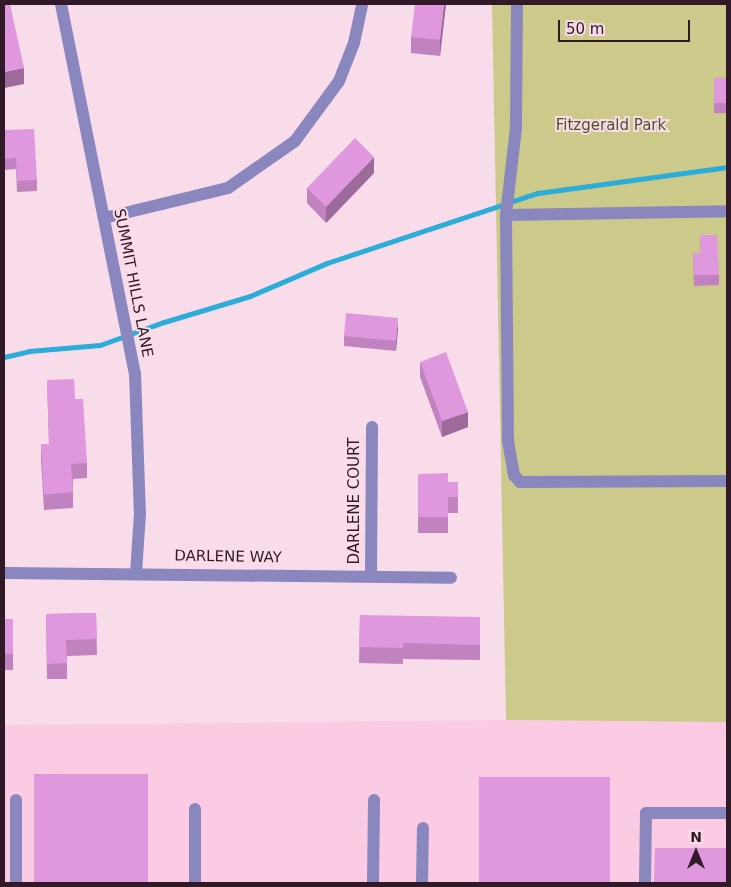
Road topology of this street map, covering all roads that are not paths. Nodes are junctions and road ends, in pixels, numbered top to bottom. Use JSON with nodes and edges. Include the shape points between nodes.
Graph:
{"nodes":[{"id":1,"x":60,"y":4,"type":"edge"},
{"id":2,"x":362,"y":4,"type":"edge"},
{"id":3,"x":517,"y":4,"type":"edge"},
{"id":4,"x":727,"y":211,"type":"edge"},
{"id":5,"x":506,"y":215,"type":"junction"},
{"id":6,"x":104,"y":218,"type":"junction"},
{"id":7,"x":372,"y":427,"type":"dead end"},
{"id":8,"x":727,"y":481,"type":"edge"},
{"id":9,"x":136,"y":572,"type":"junction"},
{"id":10,"x":4,"y":573,"type":"edge"},
{"id":11,"x":371,"y":575,"type":"junction"},
{"id":12,"x":451,"y":578,"type":"dead end"},
{"id":13,"x":16,"y":800,"type":"dead end"},
{"id":14,"x":374,"y":800,"type":"dead end"},
{"id":15,"x":194,"y":809,"type":"dead end"},
{"id":16,"x":727,"y":813,"type":"edge"},
{"id":17,"x":423,"y":828,"type":"dead end"},
{"id":18,"x":16,"y":883,"type":"edge"},
{"id":19,"x":195,"y":883,"type":"edge"},
{"id":20,"x":373,"y":883,"type":"edge"},
{"id":21,"x":422,"y":883,"type":"edge"},
{"id":22,"x":645,"y":883,"type":"edge"}],
"edges":[{"from":1,"to":6,"type":"street","name":"SUMMIT HILLS LANE"},
{"from":2,"to":6,"type":"street","via":[[354,43],[339,81],[295,141],[228,188]]},
{"from":3,"to":5,"type":"street","via":[[516,128]]},
{"from":4,"to":5,"type":"street"},
{"from":5,"to":8,"type":"street","via":[[508,441],[514,475],[520,482]]},
{"from":6,"to":9,"type":"street","name":"SUMMIT HILLS LANE","via":[[135,373],[140,514]]},
{"from":7,"to":11,"type":"street","name":"DARLENE COURT"},
{"from":9,"to":10,"type":"street","name":"DARLENE WAY"},
{"from":9,"to":11,"type":"street","name":"DARLENE WAY"},
{"from":11,"to":12,"type":"street","name":"DARLENE WAY"},
{"from":13,"to":18,"type":"street"},
{"from":14,"to":20,"type":"street"},
{"from":15,"to":19,"type":"street"},
{"from":16,"to":22,"type":"street","via":[[646,813]]},
{"from":17,"to":21,"type":"street"}]}
